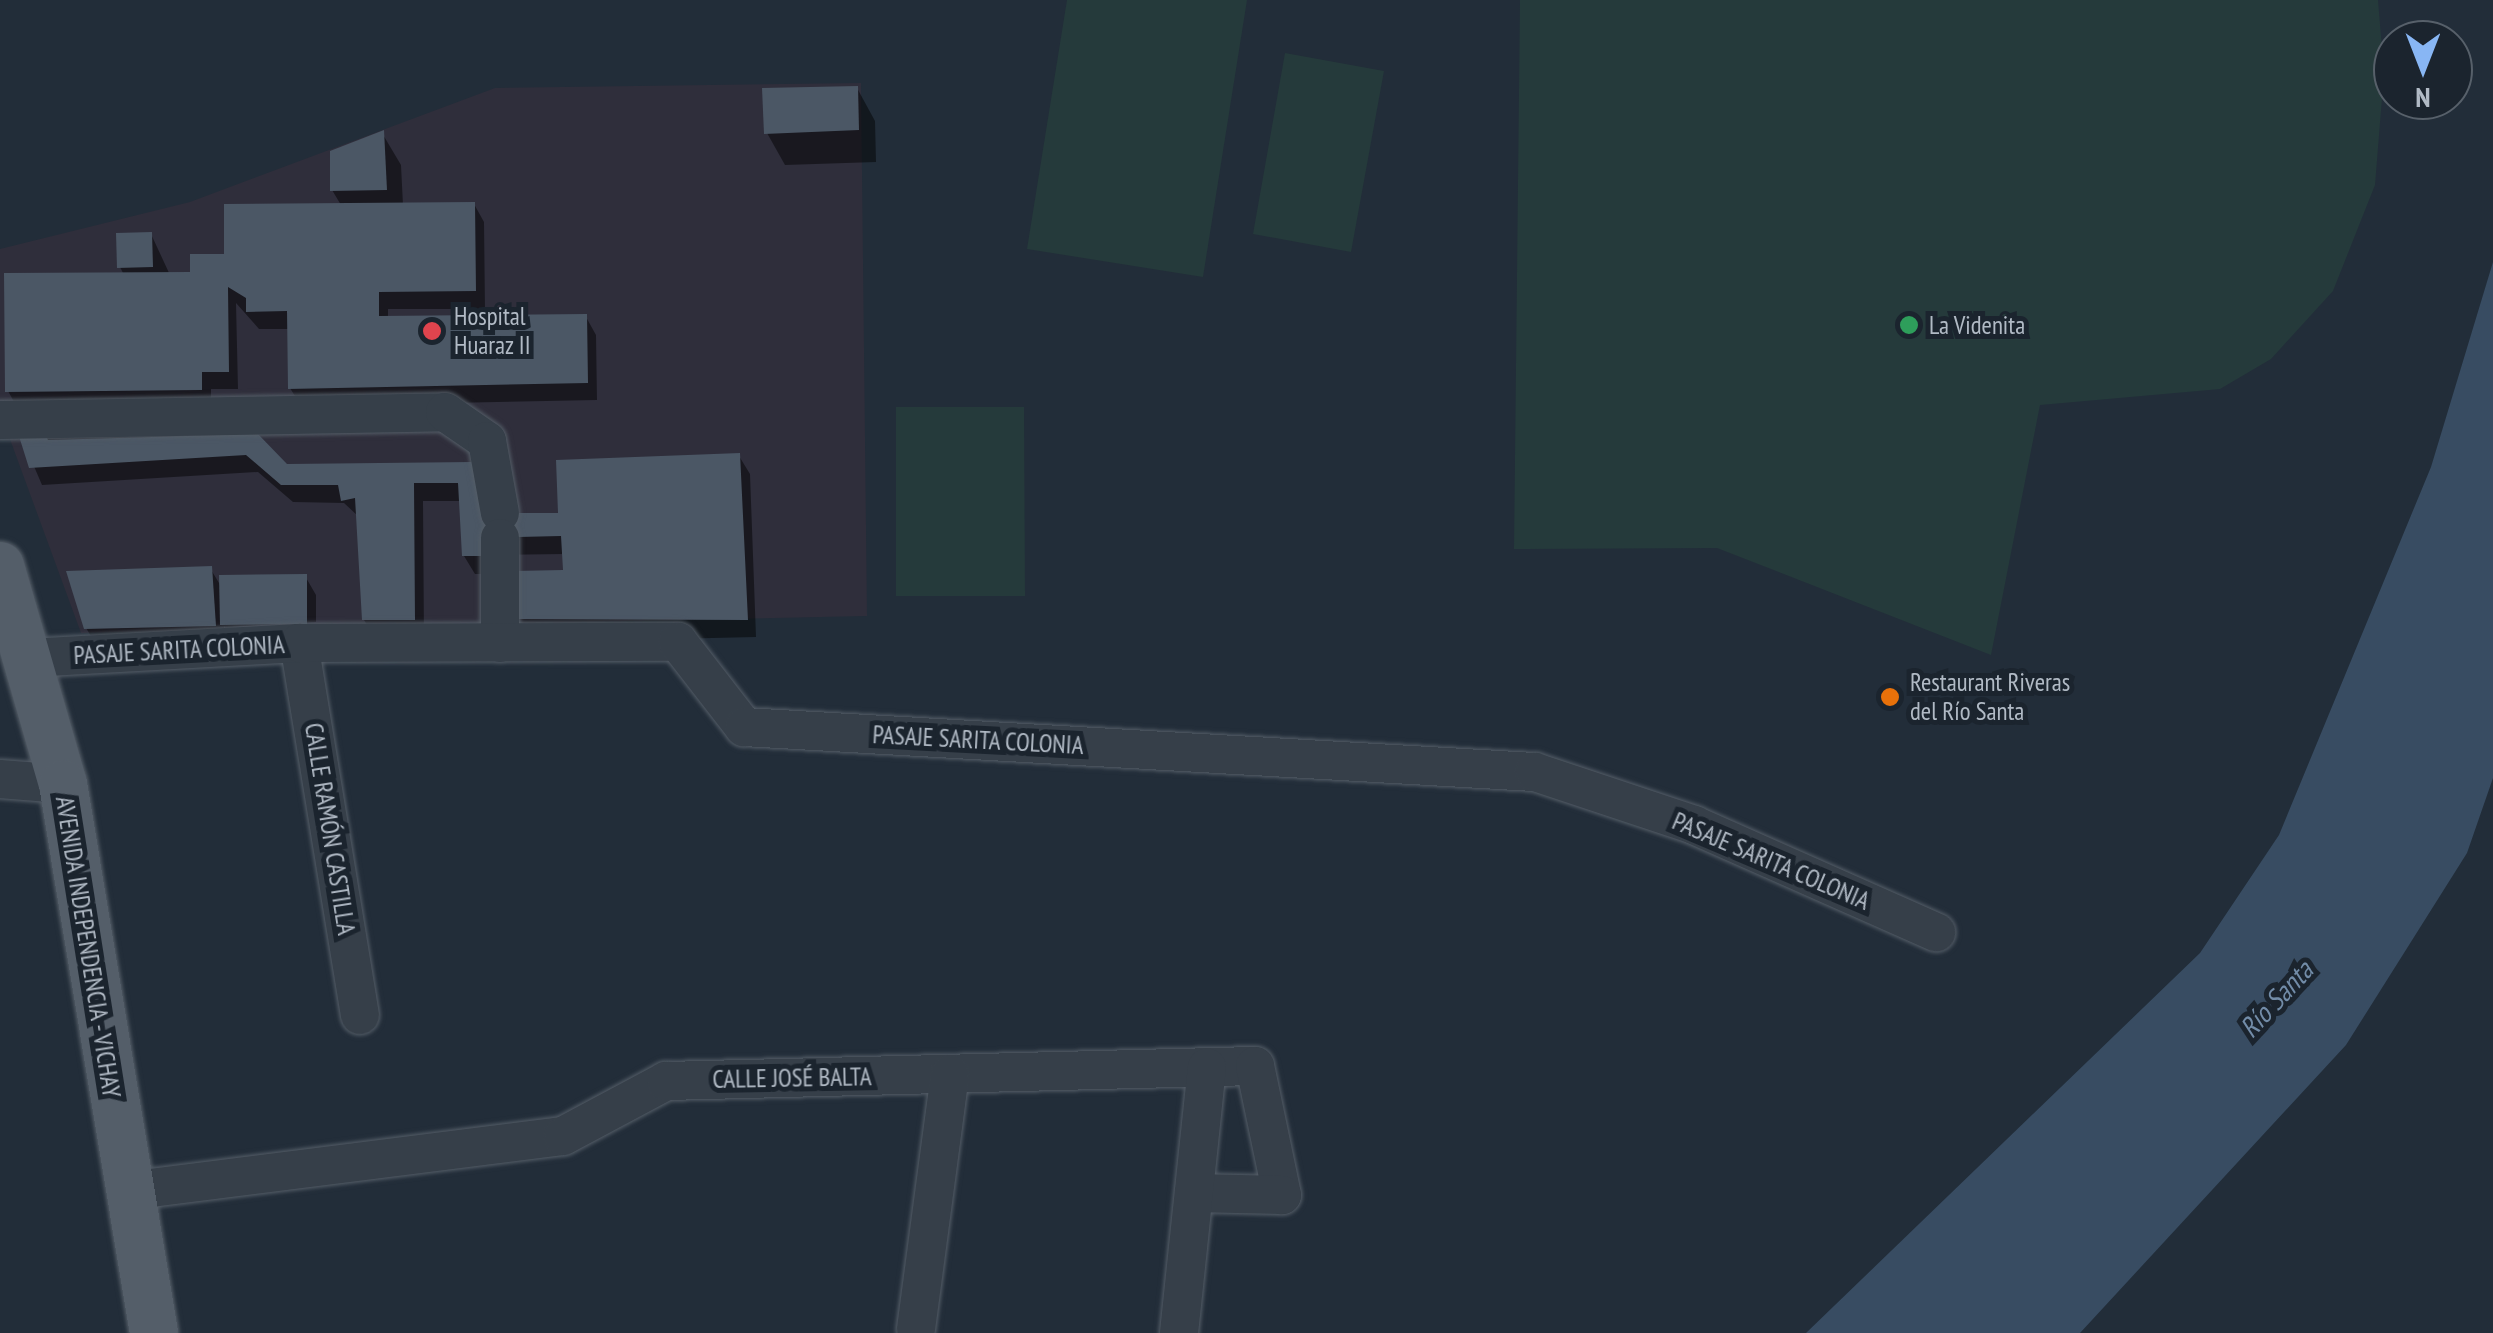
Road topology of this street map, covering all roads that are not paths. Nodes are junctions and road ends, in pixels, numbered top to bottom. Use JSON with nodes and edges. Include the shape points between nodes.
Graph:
{"nodes":[{"id":1,"x":0,"y":420,"type":"edge"},
{"id":2,"x":0,"y":566,"type":"edge"},
{"id":3,"x":299,"y":643,"type":"junction"},
{"id":4,"x":500,"y":643,"type":"junction"},
{"id":5,"x":29,"y":658,"type":"junction"},
{"id":6,"x":0,"y":779,"type":"edge"},
{"id":7,"x":62,"y":784,"type":"junction"},
{"id":8,"x":1936,"y":932,"type":"dead end"},
{"id":9,"x":360,"y":1015,"type":"dead end"},
{"id":10,"x":1207,"y":1067,"type":"junction"},
{"id":11,"x":950,"y":1074,"type":"junction"},
{"id":12,"x":128,"y":1192,"type":"junction"},
{"id":13,"x":1194,"y":1193,"type":"junction"},
{"id":14,"x":916,"y":1328,"type":"dead end"},
{"id":15,"x":154,"y":1333,"type":"edge"},
{"id":16,"x":1179,"y":1333,"type":"edge"}],
"edges":[{"from":1,"to":4,"type":"street","via":[[445,412],[487,441],[500,526]]},
{"from":2,"to":5,"type":"main road","name":"AVENIDA INDEPENDENCIA - VICHAY"},
{"from":3,"to":4,"type":"street","name":"PASAJE SARITA COLONIA"},
{"from":3,"to":5,"type":"street","name":"PASAJE SARITA COLONIA"},
{"from":3,"to":9,"type":"street","name":"CALLE RAMÓN CASTILLA"},
{"from":4,"to":8,"type":"street","name":"PASAJE SARITA COLONIA","via":[[678,642],[744,726],[1535,772],[1694,826]]},
{"from":5,"to":7,"type":"main road","name":"AVENIDA INDEPENDENCIA - VICHAY"},
{"from":6,"to":7,"type":"street"},
{"from":7,"to":12,"type":"main road","name":"AVENIDA INDEPENDENCIA - VICHAY"},
{"from":10,"to":11,"type":"street","name":"CALLE JOSÉ BALTA"},
{"from":10,"to":13,"type":"street"},
{"from":10,"to":13,"type":"street","name":"CALLE JOSÉ BALTA","via":[[1255,1066],[1282,1195]]},
{"from":11,"to":12,"type":"street","name":"CALLE JOSÉ BALTA","via":[[666,1081],[563,1136]]},
{"from":11,"to":14,"type":"street"},
{"from":12,"to":15,"type":"main road","name":"AVENIDA INDEPENDENCIA - VICHAY"},
{"from":13,"to":16,"type":"street"}]}
